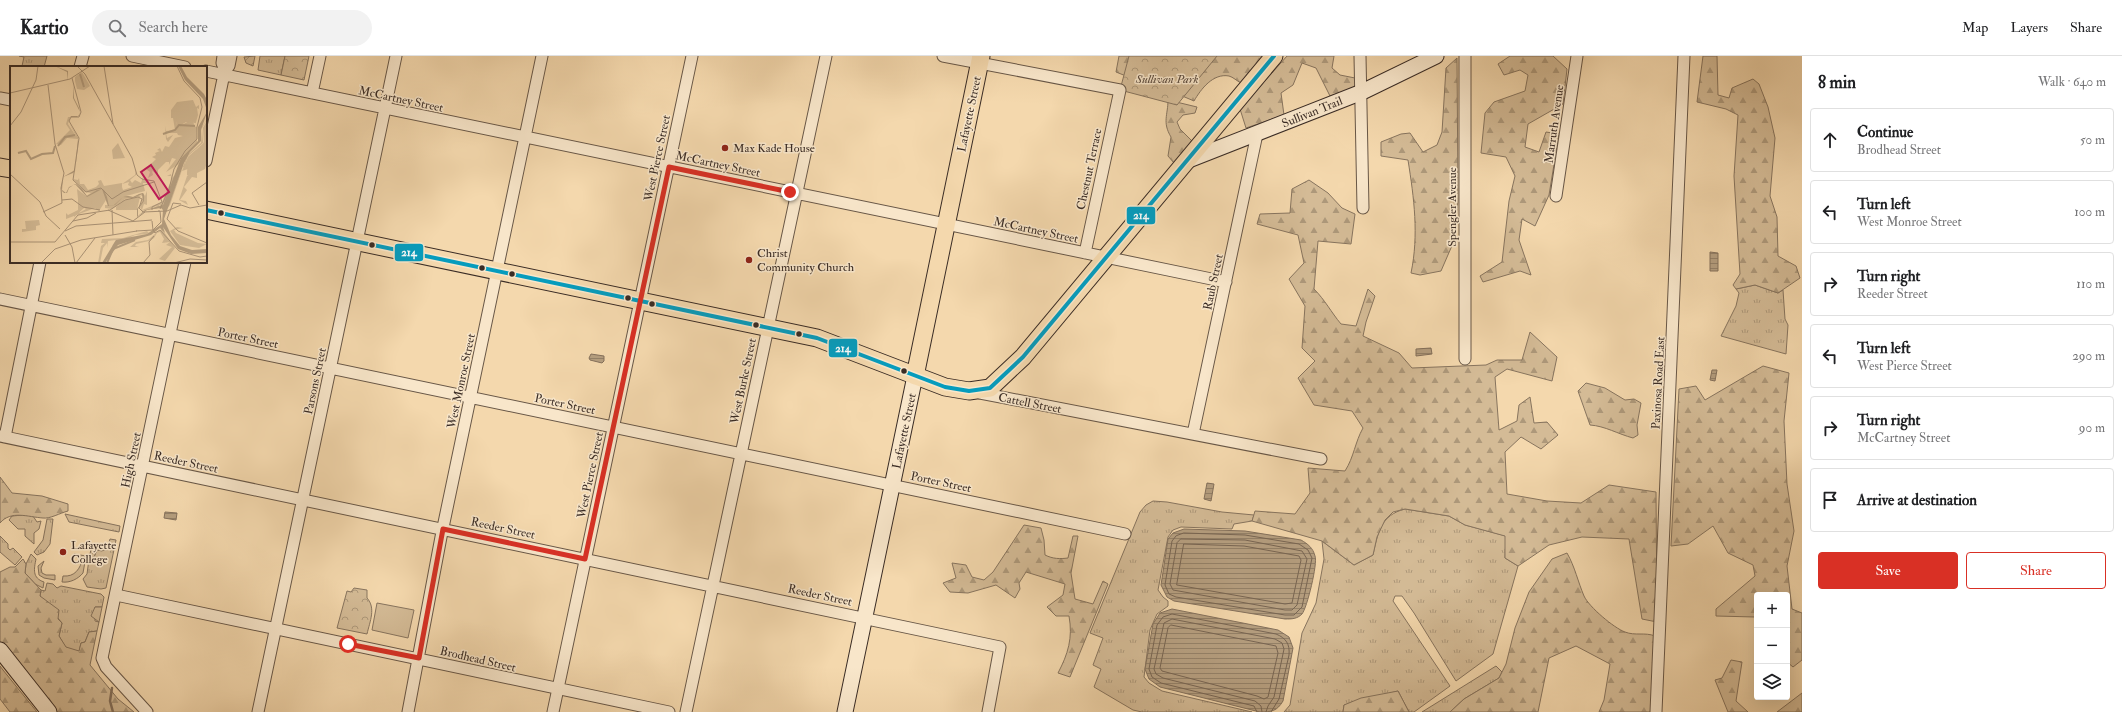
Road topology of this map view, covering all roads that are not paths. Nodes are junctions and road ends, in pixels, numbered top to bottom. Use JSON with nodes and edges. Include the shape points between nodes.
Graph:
{"nodes":[{"id":1,"x":83,"y":56,"type":"edge"},
{"id":2,"x":132,"y":56,"type":"edge"},
{"id":3,"x":223,"y":56,"type":"edge"},
{"id":4,"x":231,"y":56,"type":"edge"},
{"id":5,"x":320,"y":56,"type":"edge"},
{"id":6,"x":396,"y":56,"type":"edge"},
{"id":7,"x":542,"y":56,"type":"edge"},
{"id":8,"x":692,"y":56,"type":"edge"},
{"id":9,"x":826,"y":56,"type":"edge"},
{"id":10,"x":942,"y":56,"type":"edge"},
{"id":11,"x":1274,"y":56,"type":"edge"},
{"id":12,"x":1360,"y":56,"type":"edge"},
{"id":13,"x":1436,"y":56,"type":"edge"},
{"id":14,"x":1465,"y":56,"type":"edge"},
{"id":15,"x":1577,"y":56,"type":"edge"},
{"id":16,"x":1684,"y":56,"type":"edge"},
{"id":17,"x":980,"y":60,"type":"edge"},
{"id":18,"x":80,"y":66,"type":"edge"},
{"id":19,"x":180,"y":66,"type":"edge"},
{"id":20,"x":207,"y":71,"type":"edge"},
{"id":21,"x":224,"y":72,"type":"junction"},
{"id":22,"x":1362,"y":92,"type":"junction"},
{"id":23,"x":312,"y":93,"type":"junction"},
{"id":24,"x":0,"y":98,"type":"edge"},
{"id":25,"x":10,"y":100,"type":"edge"},
{"id":26,"x":385,"y":109,"type":"junction"},
{"id":27,"x":1257,"y":134,"type":"junction"},
{"id":28,"x":525,"y":138,"type":"junction"},
{"id":29,"x":208,"y":142,"type":"edge"},
{"id":30,"x":1186,"y":161,"type":"junction"},
{"id":31,"x":0,"y":167,"type":"edge"},
{"id":32,"x":669,"y":167,"type":"junction"},
{"id":33,"x":10,"y":169,"type":"edge"},
{"id":34,"x":796,"y":194,"type":"junction"},
{"id":35,"x":1556,"y":196,"type":"dead end"},
{"id":36,"x":1363,"y":208,"type":"dead end"},
{"id":37,"x":207,"y":210,"type":"edge"},
{"id":38,"x":946,"y":225,"type":"junction"},
{"id":39,"x":357,"y":241,"type":"junction"},
{"id":40,"x":1085,"y":253,"type":"junction"},
{"id":41,"x":1105,"y":257,"type":"junction"},
{"id":42,"x":40,"y":263,"type":"edge"},
{"id":43,"x":185,"y":263,"type":"edge"},
{"id":44,"x":497,"y":270,"type":"junction"},
{"id":45,"x":1226,"y":282,"type":"junction"},
{"id":46,"x":0,"y":299,"type":"edge"},
{"id":47,"x":640,"y":300,"type":"junction"},
{"id":48,"x":31,"y":305,"type":"junction"},
{"id":49,"x":768,"y":327,"type":"junction"},
{"id":50,"x":170,"y":334,"type":"junction"},
{"id":51,"x":1466,"y":359,"type":"dead end"},
{"id":52,"x":331,"y":368,"type":"junction"},
{"id":53,"x":915,"y":376,"type":"junction"},
{"id":54,"x":969,"y":391,"type":"junction"},
{"id":55,"x":471,"y":397,"type":"junction"},
{"id":56,"x":614,"y":427,"type":"junction"},
{"id":57,"x":1192,"y":434,"type":"junction"},
{"id":58,"x":2,"y":436,"type":"edge"},
{"id":59,"x":741,"y":454,"type":"junction"},
{"id":60,"x":1321,"y":459,"type":"dead end"},
{"id":61,"x":143,"y":466,"type":"junction"},
{"id":62,"x":892,"y":486,"type":"junction"},
{"id":63,"x":303,"y":500,"type":"junction"},
{"id":64,"x":443,"y":529,"type":"junction"},
{"id":65,"x":1125,"y":534,"type":"dead end"},
{"id":66,"x":585,"y":559,"type":"junction"},
{"id":67,"x":713,"y":586,"type":"junction"},
{"id":68,"x":116,"y":595,"type":"junction"},
{"id":69,"x":864,"y":618,"type":"junction"},
{"id":70,"x":276,"y":628,"type":"junction"},
{"id":71,"x":0,"y":650,"type":"edge"},
{"id":72,"x":419,"y":658,"type":"junction"},
{"id":73,"x":558,"y":689,"type":"junction"},
{"id":74,"x":49,"y":712,"type":"edge"},
{"id":75,"x":147,"y":712,"type":"edge"},
{"id":76,"x":258,"y":712,"type":"edge"},
{"id":77,"x":408,"y":712,"type":"edge"},
{"id":78,"x":553,"y":712,"type":"edge"},
{"id":79,"x":669,"y":712,"type":"edge"},
{"id":80,"x":686,"y":712,"type":"edge"},
{"id":81,"x":845,"y":712,"type":"edge"},
{"id":82,"x":988,"y":712,"type":"edge"},
{"id":83,"x":1656,"y":712,"type":"edge"}],
"edges":[{"from":1,"to":18,"type":"street"},
{"from":2,"to":19,"type":"street"},
{"from":3,"to":21,"type":"street"},
{"from":4,"to":21,"type":"street","via":[[229,66]]},
{"from":5,"to":23,"type":"street"},
{"from":6,"to":26,"type":"street","name":"Parsons Street"},
{"from":7,"to":28,"type":"street","name":"West Monroe Street"},
{"from":8,"to":32,"type":"street","name":"West Pierce Street"},
{"from":9,"to":34,"type":"street","name":"West Burke Street"},
{"from":10,"to":17,"type":"street"},
{"from":11,"to":30,"type":"main road"},
{"from":12,"to":22,"type":"street"},
{"from":13,"to":22,"type":"street","name":"Sullivan Trail"},
{"from":14,"to":51,"type":"street","name":"Spengler Avenue"},
{"from":15,"to":35,"type":"street","name":"Marruth Avenue"},
{"from":16,"to":83,"type":"street","name":"Paxinosa Road East"},
{"from":17,"to":38,"type":"main road","name":"Lafayette Street"},
{"from":17,"to":40,"type":"street","name":"Chestnut Terrace","via":[[1120,90]]},
{"from":20,"to":21,"type":"street","name":"McCartney Street"},
{"from":21,"to":23,"type":"street","name":"McCartney Street"},
{"from":21,"to":29,"type":"street"},
{"from":22,"to":27,"type":"street","name":"Sullivan Trail"},
{"from":22,"to":36,"type":"street"},
{"from":23,"to":26,"type":"street","name":"McCartney Street"},
{"from":24,"to":25,"type":"street"},
{"from":26,"to":28,"type":"street","name":"McCartney Street"},
{"from":26,"to":39,"type":"street","name":"Parsons Street"},
{"from":27,"to":30,"type":"street","name":"Sullivan Trail"},
{"from":27,"to":45,"type":"street","name":"Raub Street"},
{"from":28,"to":32,"type":"street","name":"McCartney Street"},
{"from":28,"to":44,"type":"street","name":"West Monroe Street"},
{"from":30,"to":41,"type":"main road"},
{"from":31,"to":33,"type":"main road"},
{"from":32,"to":34,"type":"street","name":"McCartney Street"},
{"from":32,"to":47,"type":"street","name":"West Pierce Street"},
{"from":34,"to":38,"type":"street","name":"McCartney Street"},
{"from":34,"to":49,"type":"street","name":"West Burke Street"},
{"from":37,"to":39,"type":"main road","name":"Cattell Street"},
{"from":38,"to":40,"type":"street","name":"McCartney Street"},
{"from":38,"to":53,"type":"main road","name":"Lafayette Street"},
{"from":39,"to":44,"type":"main road","name":"Cattell Street"},
{"from":39,"to":52,"type":"street","name":"Parsons Street"},
{"from":40,"to":41,"type":"street","name":"McCartney Street"},
{"from":41,"to":45,"type":"street","name":"McCartney Street"},
{"from":41,"to":54,"type":"main road","via":[[1002,378],[990,388]]},
{"from":42,"to":48,"type":"street"},
{"from":43,"to":50,"type":"street","name":"High Street"},
{"from":44,"to":47,"type":"main road","name":"Cattell Street"},
{"from":44,"to":55,"type":"street","name":"West Monroe Street"},
{"from":45,"to":57,"type":"street","name":"Raub Street"},
{"from":46,"to":48,"type":"street","name":"Porter Street"},
{"from":47,"to":49,"type":"main road","name":"Cattell Street"},
{"from":47,"to":56,"type":"street","name":"West Pierce Street"},
{"from":48,"to":50,"type":"street","name":"Porter Street"},
{"from":48,"to":58,"type":"street"},
{"from":49,"to":53,"type":"main road","name":"Cattell Street","via":[[817,338]]},
{"from":49,"to":59,"type":"street","name":"West Burke Street"},
{"from":50,"to":52,"type":"street","name":"Porter Street"},
{"from":50,"to":61,"type":"street","name":"High Street"},
{"from":52,"to":55,"type":"street","name":"Porter Street"},
{"from":52,"to":63,"type":"street","name":"Parsons Street"},
{"from":53,"to":54,"type":"main road","name":"Cattell Street","via":[[945,387]]},
{"from":53,"to":62,"type":"street","name":"Lafayette Street"},
{"from":54,"to":57,"type":"street","name":"Cattell Street"},
{"from":55,"to":56,"type":"street","name":"Porter Street"},
{"from":55,"to":64,"type":"street","name":"West Monroe Street"},
{"from":56,"to":59,"type":"street","name":"Porter Street"},
{"from":56,"to":66,"type":"street","name":"West Pierce Street"},
{"from":57,"to":60,"type":"street","name":"Cattell Street"},
{"from":58,"to":61,"type":"street","name":"Reeder Street"},
{"from":59,"to":62,"type":"street","name":"Porter Street"},
{"from":59,"to":67,"type":"street","name":"West Burke Street"},
{"from":61,"to":63,"type":"street","name":"Reeder Street"},
{"from":61,"to":68,"type":"street","name":"High Street"},
{"from":62,"to":65,"type":"street","name":"Porter Street"},
{"from":62,"to":69,"type":"street","name":"Lafayette Street"},
{"from":63,"to":64,"type":"street","name":"Reeder Street"},
{"from":63,"to":70,"type":"street","name":"Parsons Street"},
{"from":64,"to":66,"type":"street","name":"Reeder Street"},
{"from":64,"to":72,"type":"street","name":"West Monroe Street"},
{"from":66,"to":67,"type":"street","name":"Reeder Street"},
{"from":66,"to":73,"type":"street","name":"West Pierce Street"},
{"from":67,"to":69,"type":"street","name":"Reeder Street"},
{"from":67,"to":80,"type":"street","name":"West Burke Street"},
{"from":68,"to":70,"type":"street","name":"Brodhead Street"},
{"from":68,"to":75,"type":"street","name":"High Street","via":[[102,662]]},
{"from":69,"to":81,"type":"street","name":"Lafayette Street"},
{"from":69,"to":82,"type":"street","name":"Reeder Street","via":[[1000,646]]},
{"from":70,"to":72,"type":"street","name":"Brodhead Street"},
{"from":70,"to":76,"type":"street","name":"Parsons Street"},
{"from":71,"to":74,"type":"street"},
{"from":72,"to":73,"type":"street","name":"Brodhead Street"},
{"from":72,"to":77,"type":"street","name":"West Monroe Street"},
{"from":73,"to":78,"type":"street","name":"West Pierce Street"},
{"from":73,"to":79,"type":"street","name":"Brodhead Street"}]}
